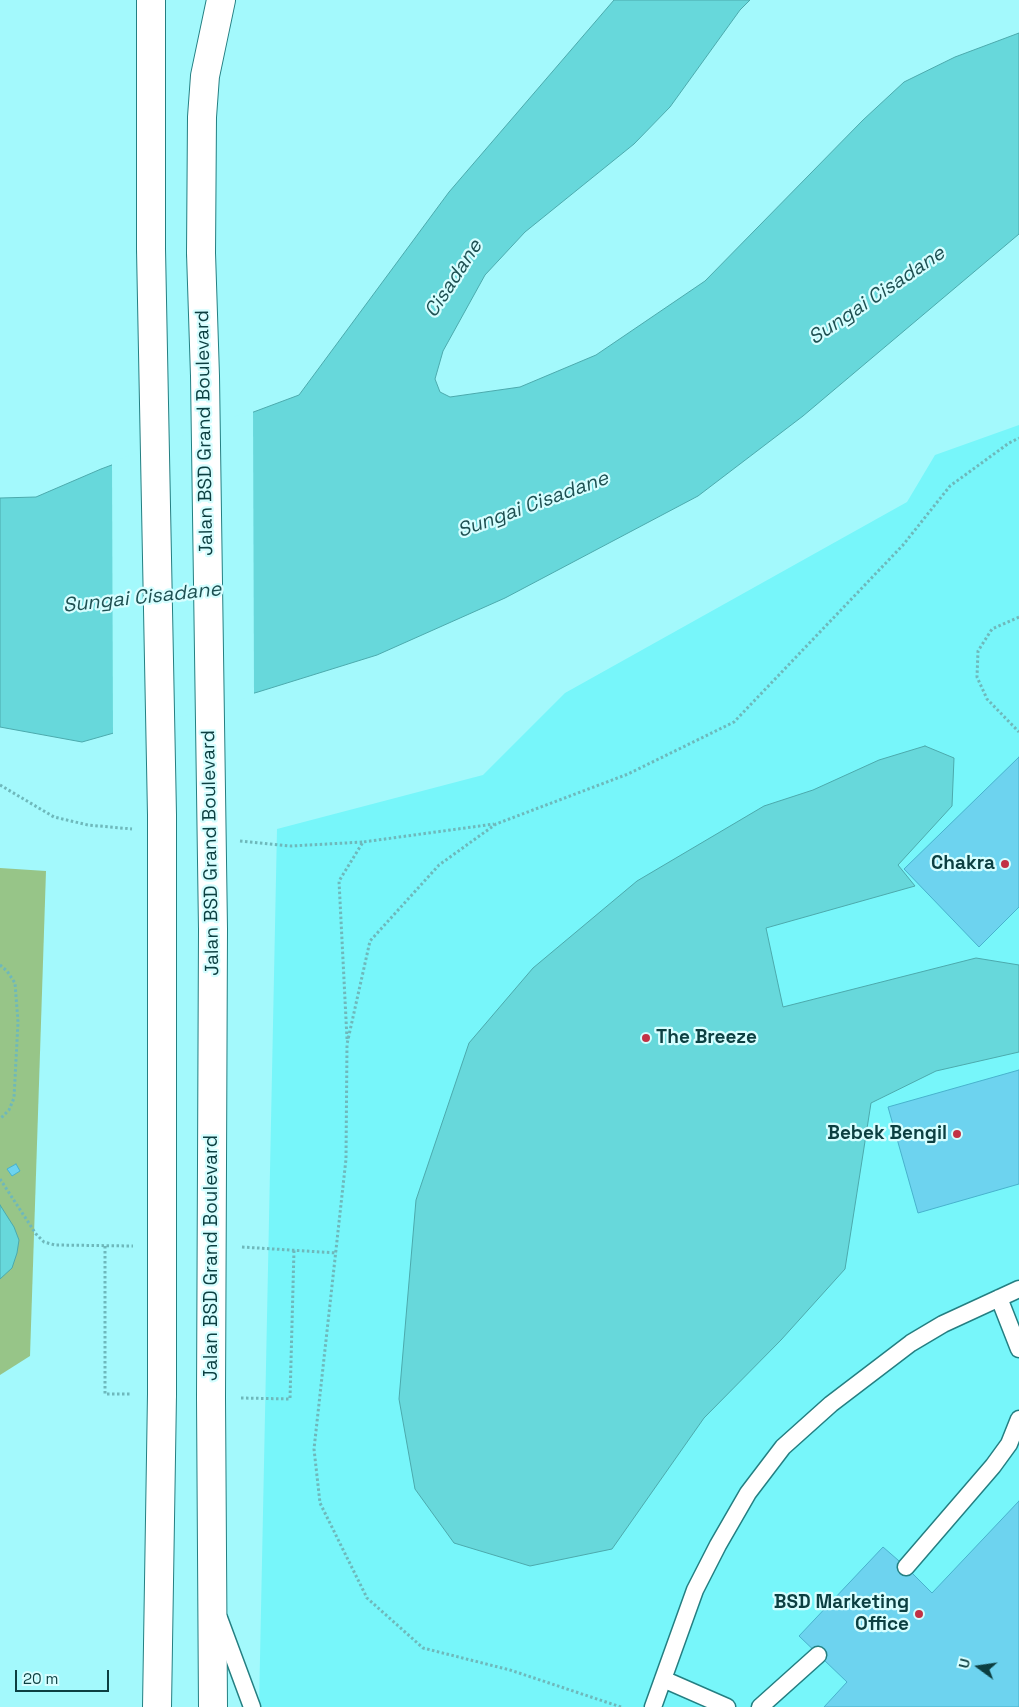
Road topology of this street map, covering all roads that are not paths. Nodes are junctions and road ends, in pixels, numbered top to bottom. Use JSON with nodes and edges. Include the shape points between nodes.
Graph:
{"nodes":[{"id":1,"x":151,"y":0,"type":"edge"},
{"id":2,"x":221,"y":0,"type":"edge"},
{"id":3,"x":1019,"y":1289,"type":"edge"},
{"id":4,"x":999,"y":1298,"type":"junction"},
{"id":5,"x":1019,"y":1349,"type":"edge"},
{"id":6,"x":1019,"y":1420,"type":"edge"},
{"id":7,"x":906,"y":1566,"type":"dead end"},
{"id":8,"x":212,"y":1597,"type":"junction"},
{"id":9,"x":818,"y":1655,"type":"dead end"},
{"id":10,"x":663,"y":1679,"type":"junction"},
{"id":11,"x":157,"y":1707,"type":"edge"},
{"id":12,"x":213,"y":1707,"type":"edge"},
{"id":13,"x":252,"y":1707,"type":"edge"},
{"id":14,"x":653,"y":1707,"type":"edge"},
{"id":15,"x":727,"y":1707,"type":"edge"},
{"id":16,"x":760,"y":1707,"type":"edge"}],
"edges":[{"from":1,"to":11,"type":"main road","bridge":true,"via":[[151,249],[162,815],[162,1394]]},
{"from":2,"to":8,"type":"main road","name":"Jalan BSD Grand Boulevard","bridge":true,"via":[[205,76],[201,253],[213,929]]},
{"from":3,"to":4,"type":"lane"},
{"from":4,"to":5,"type":"lane"},
{"from":4,"to":10,"type":"lane","via":[[911,1343],[831,1404],[783,1447],[748,1493],[718,1545],[695,1590]]},
{"from":6,"to":7,"type":"lane","via":[[993,1466]]},
{"from":8,"to":12,"type":"main road","name":"Jalan BSD Grand Boulevard"},
{"from":8,"to":13,"type":"lane"},
{"from":9,"to":16,"type":"lane"},
{"from":10,"to":14,"type":"lane"},
{"from":10,"to":15,"type":"lane"}]}
